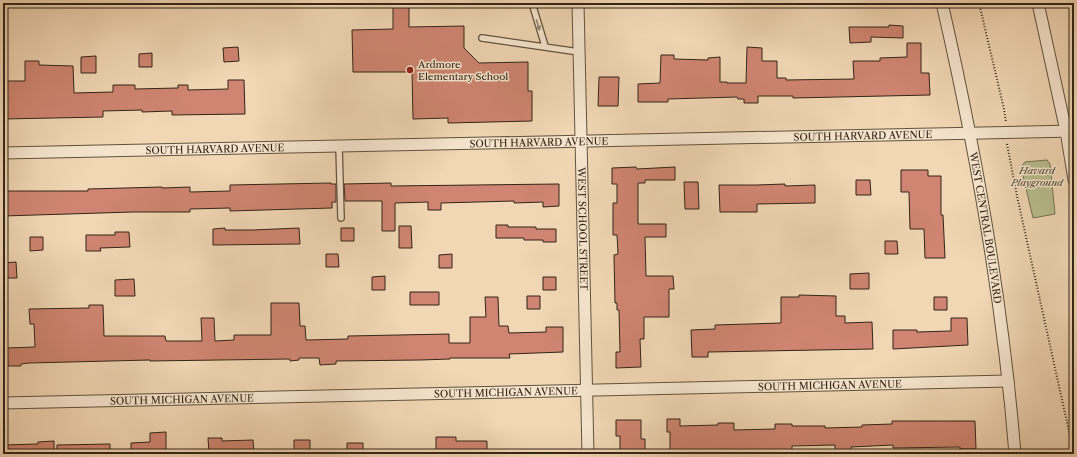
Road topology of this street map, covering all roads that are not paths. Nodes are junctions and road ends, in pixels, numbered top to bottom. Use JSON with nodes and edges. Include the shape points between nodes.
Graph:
{"nodes":[{"id":1,"x":532,"y":3,"type":"edge"},
{"id":2,"x":578,"y":3,"type":"edge"},
{"id":3,"x":942,"y":3,"type":"edge"},
{"id":4,"x":1038,"y":3,"type":"edge"},
{"id":5,"x":482,"y":38,"type":"dead end"},
{"id":6,"x":544,"y":46,"type":"junction"},
{"id":7,"x":579,"y":52,"type":"junction"},
{"id":8,"x":1070,"y":131,"type":"edge"},
{"id":9,"x":970,"y":133,"type":"junction"},
{"id":10,"x":581,"y":141,"type":"junction"},
{"id":11,"x":339,"y":146,"type":"junction"},
{"id":12,"x":3,"y":153,"type":"edge"},
{"id":13,"x":1074,"y":180,"type":"edge"},
{"id":14,"x":341,"y":218,"type":"dead end"},
{"id":15,"x":1008,"y":382,"type":"junction"},
{"id":16,"x":587,"y":391,"type":"junction"},
{"id":17,"x":3,"y":403,"type":"edge"},
{"id":18,"x":588,"y":454,"type":"edge"},
{"id":19,"x":1015,"y":454,"type":"edge"}],
"edges":[{"from":1,"to":6,"type":"lane","one_way":true},
{"from":2,"to":7,"type":"street","name":"WEST SCHOOL STREET"},
{"from":3,"to":9,"type":"street","name":"WEST CENTRAL BOULEVARD"},
{"from":4,"to":8,"type":"street"},
{"from":5,"to":6,"type":"lane"},
{"from":6,"to":7,"type":"lane"},
{"from":7,"to":10,"type":"street","name":"WEST SCHOOL STREET"},
{"from":8,"to":9,"type":"street","name":"SOUTH HARVARD AVENUE"},
{"from":8,"to":13,"type":"street"},
{"from":9,"to":10,"type":"street","name":"SOUTH HARVARD AVENUE"},
{"from":9,"to":15,"type":"street","name":"WEST CENTRAL BOULEVARD","via":[[987,229]]},
{"from":10,"to":11,"type":"street","name":"SOUTH HARVARD AVENUE"},
{"from":10,"to":16,"type":"street","name":"WEST SCHOOL STREET"},
{"from":11,"to":12,"type":"street","name":"SOUTH HARVARD AVENUE"},
{"from":11,"to":14,"type":"lane"},
{"from":15,"to":16,"type":"street","name":"SOUTH MICHIGAN AVENUE"},
{"from":15,"to":19,"type":"street","name":"WEST CENTRAL BOULEVARD"},
{"from":16,"to":17,"type":"street","name":"SOUTH MICHIGAN AVENUE"},
{"from":16,"to":18,"type":"street","name":"WEST SCHOOL STREET"}]}
